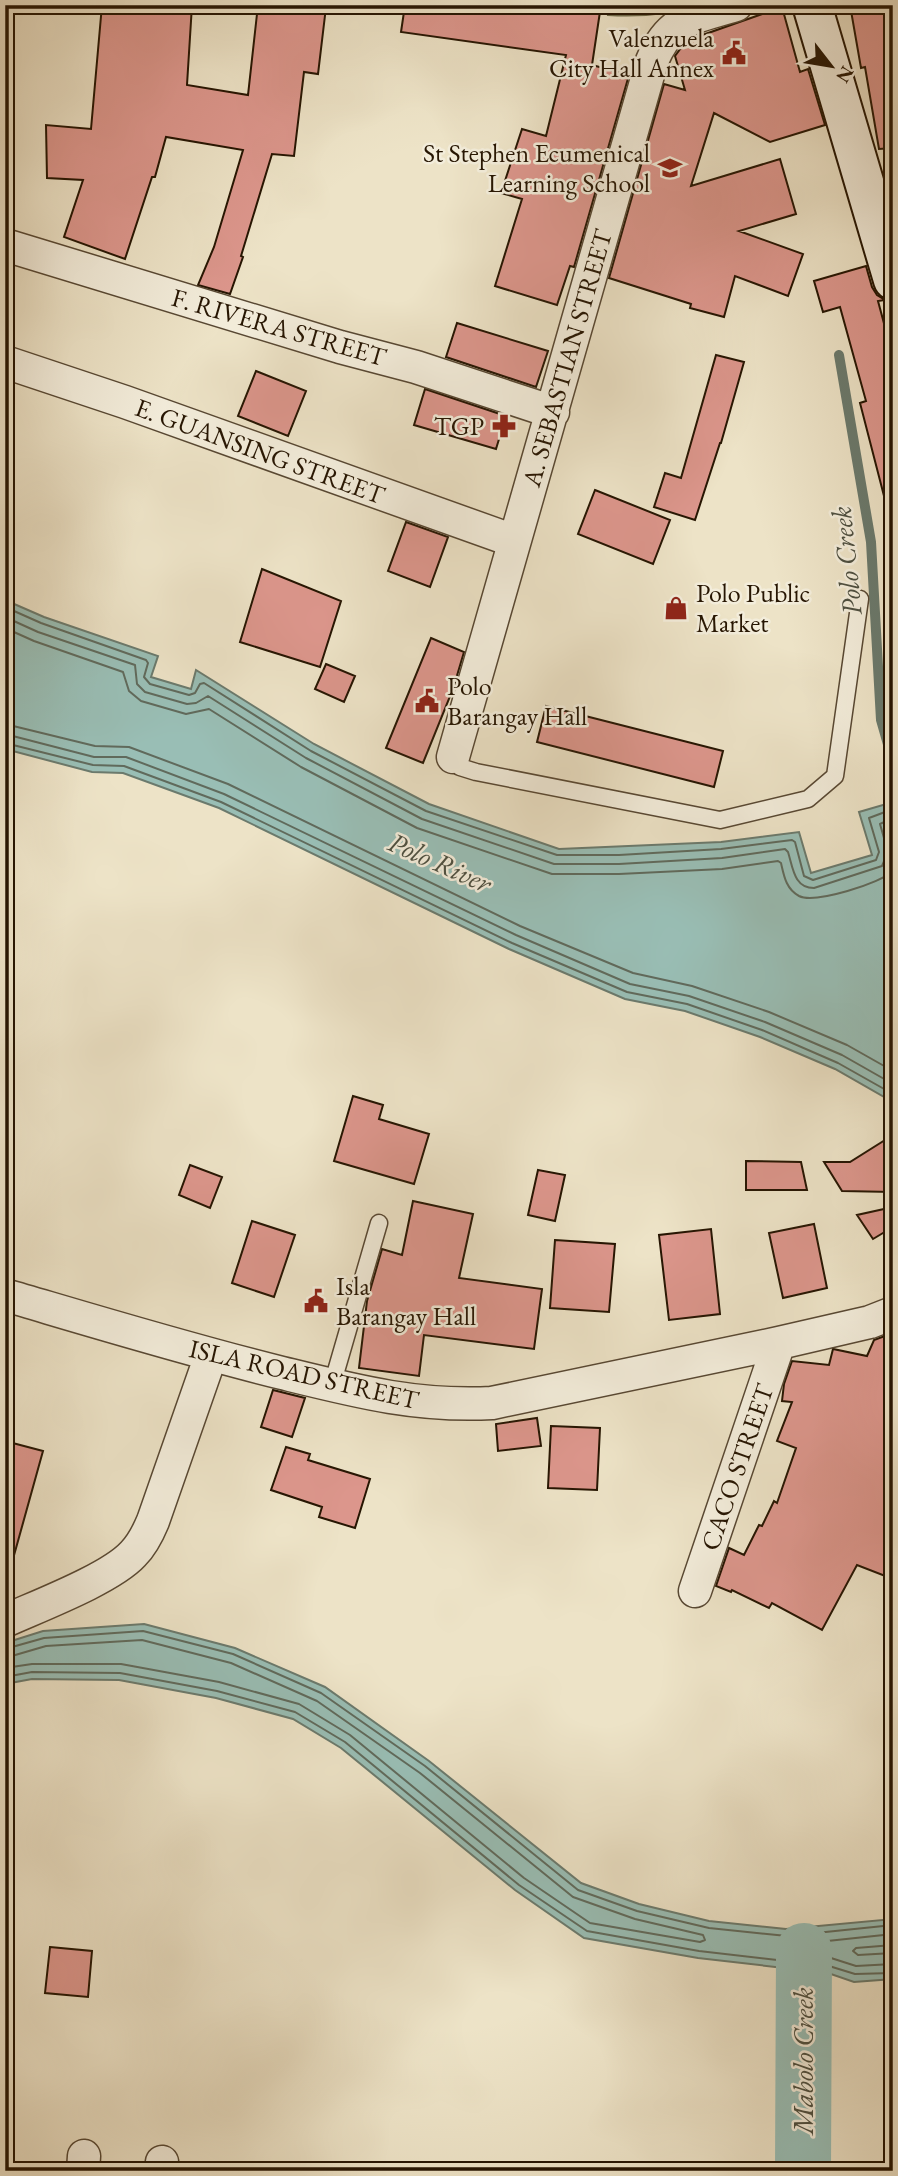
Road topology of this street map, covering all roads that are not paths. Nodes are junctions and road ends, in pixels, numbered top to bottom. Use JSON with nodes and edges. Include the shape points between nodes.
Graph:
{"nodes":[{"id":1,"x":736,"y":5,"type":"edge"},
{"id":2,"x":812,"y":5,"type":"edge"},
{"id":3,"x":5,"y":244,"type":"edge"},
{"id":4,"x":891,"y":269,"type":"edge"},
{"id":5,"x":5,"y":362,"type":"edge"},
{"id":6,"x":553,"y":412,"type":"junction"},
{"id":7,"x":514,"y":541,"type":"junction"},
{"id":8,"x":860,"y":599,"type":"dead end"},
{"id":9,"x":453,"y":757,"type":"joint"},
{"id":10,"x":379,"y":1223,"type":"dead end"},
{"id":11,"x":5,"y":1295,"type":"edge"},
{"id":12,"x":893,"y":1313,"type":"edge"},
{"id":13,"x":779,"y":1343,"type":"junction"},
{"id":14,"x":211,"y":1355,"type":"junction"},
{"id":15,"x":332,"y":1385,"type":"junction"},
{"id":16,"x":695,"y":1591,"type":"dead end"},
{"id":17,"x":5,"y":1621,"type":"edge"}],
"edges":[{"from":1,"to":6,"type":"street","name":"A. SEBASTIAN STREET","via":[[674,26],[657,48]]},
{"from":2,"to":4,"type":"main road"},
{"from":3,"to":6,"type":"street","name":"F. RIVERA STREET"},
{"from":5,"to":7,"type":"street","name":"E. GUANSING STREET"},
{"from":6,"to":7,"type":"street","name":"A. SEBASTIAN STREET"},
{"from":7,"to":9,"type":"street","name":"A. SEBASTIAN STREET"},
{"from":8,"to":9,"type":"lane","via":[[835,776],[808,799],[720,820],[476,772],[460,767]]},
{"from":10,"to":15,"type":"lane"},
{"from":11,"to":14,"type":"street","name":"ISLA ROAD STREET"},
{"from":12,"to":13,"type":"street","name":"ISLA ROAD STREET"},
{"from":13,"to":15,"type":"street","name":"ISLA ROAD STREET","via":[[492,1403],[433,1404]]},
{"from":13,"to":16,"type":"street","name":"CACO STREET"},
{"from":14,"to":15,"type":"street","name":"ISLA ROAD STREET"},
{"from":14,"to":17,"type":"street","via":[[145,1539],[132,1555],[100,1577]]}]}
